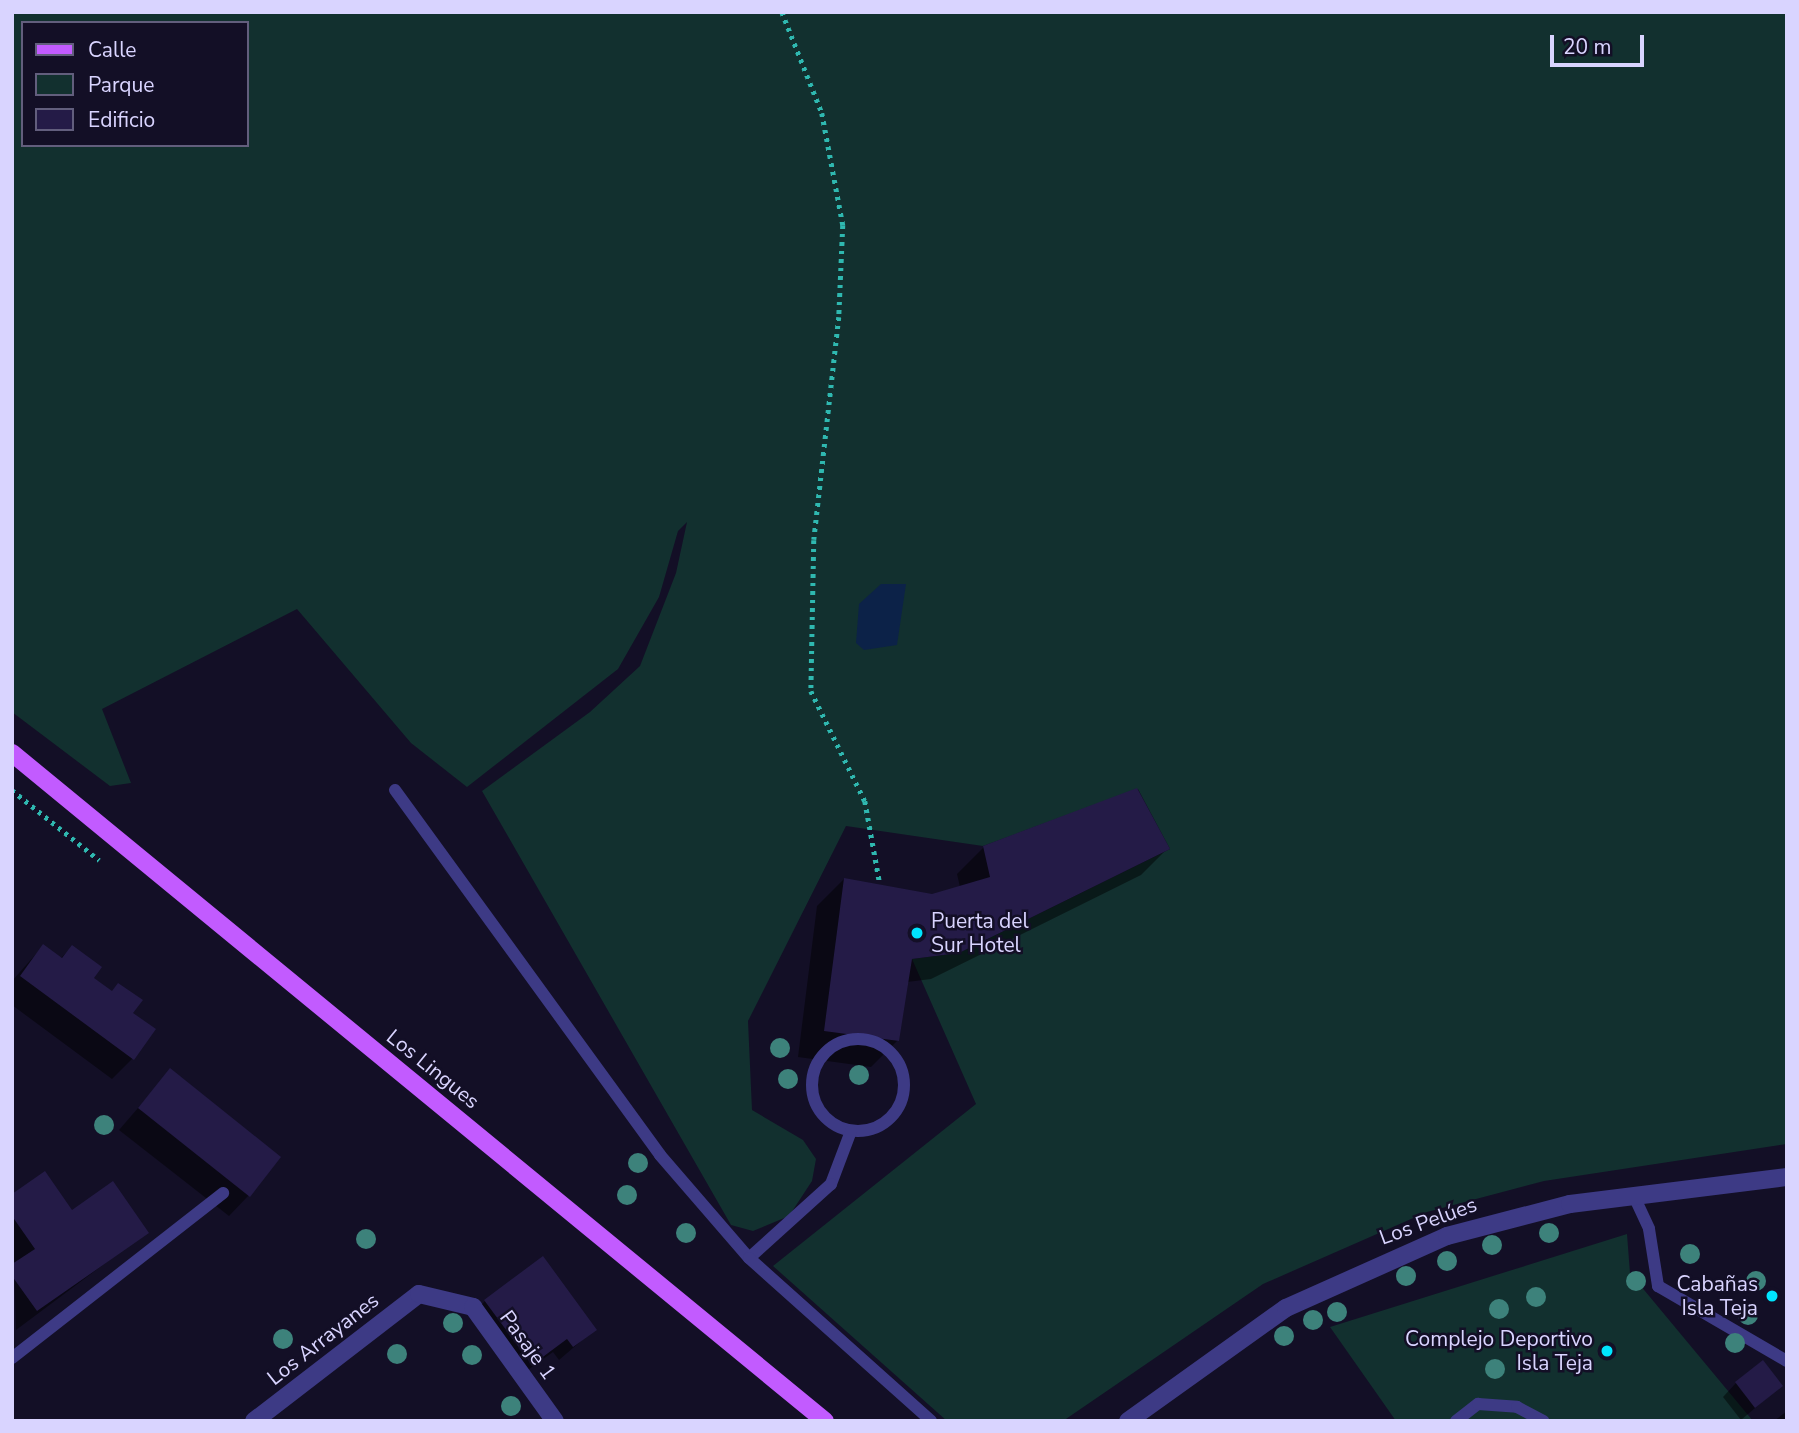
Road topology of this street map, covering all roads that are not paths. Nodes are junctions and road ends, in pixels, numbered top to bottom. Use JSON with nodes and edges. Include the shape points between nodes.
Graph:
{"nodes":[{"id":1,"x":12,"y":753,"type":"edge"},
{"id":2,"x":395,"y":790,"type":"dead end"},
{"id":3,"x":851,"y":1131,"type":"junction"},
{"id":4,"x":1787,"y":1177,"type":"edge"},
{"id":5,"x":223,"y":1193,"type":"dead end"},
{"id":6,"x":1633,"y":1194,"type":"junction"},
{"id":7,"x":749,"y":1258,"type":"junction"},
{"id":8,"x":419,"y":1294,"type":"joint"},
{"id":9,"x":12,"y":1358,"type":"edge"},
{"id":10,"x":1787,"y":1361,"type":"edge"},
{"id":11,"x":254,"y":1421,"type":"edge"},
{"id":12,"x":555,"y":1421,"type":"edge"},
{"id":13,"x":825,"y":1421,"type":"edge"},
{"id":14,"x":930,"y":1421,"type":"edge"},
{"id":15,"x":1128,"y":1421,"type":"edge"},
{"id":16,"x":1456,"y":1421,"type":"edge"},
{"id":17,"x":1544,"y":1421,"type":"edge"}],
"edges":[{"from":1,"to":13,"type":"main road","name":"Los Lingues"},
{"from":2,"to":7,"type":"lane","via":[[660,1155]]},
{"from":3,"to":3,"type":"lane","via":[[883,1124],[903,1096],[900,1065],[892,1053],[863,1039],[840,1042],[823,1054],[811,1081],[825,1118]]},
{"from":3,"to":7,"type":"lane","via":[[831,1184]]},
{"from":4,"to":6,"type":"street","name":"Los Pelúes"},
{"from":5,"to":9,"type":"lane"},
{"from":6,"to":10,"type":"lane","via":[[1650,1229],[1658,1286]]},
{"from":6,"to":15,"type":"street","name":"Los Pelúes","via":[[1508,1217],[1338,1280],[1236,1339]]},
{"from":7,"to":14,"type":"lane"},
{"from":8,"to":11,"type":"street","name":"Los Arrayanes"},
{"from":8,"to":12,"type":"street","name":"Pasaje 1","via":[[473,1307]]},
{"from":16,"to":17,"type":"lane","via":[[1478,1404],[1517,1408]]}]}
